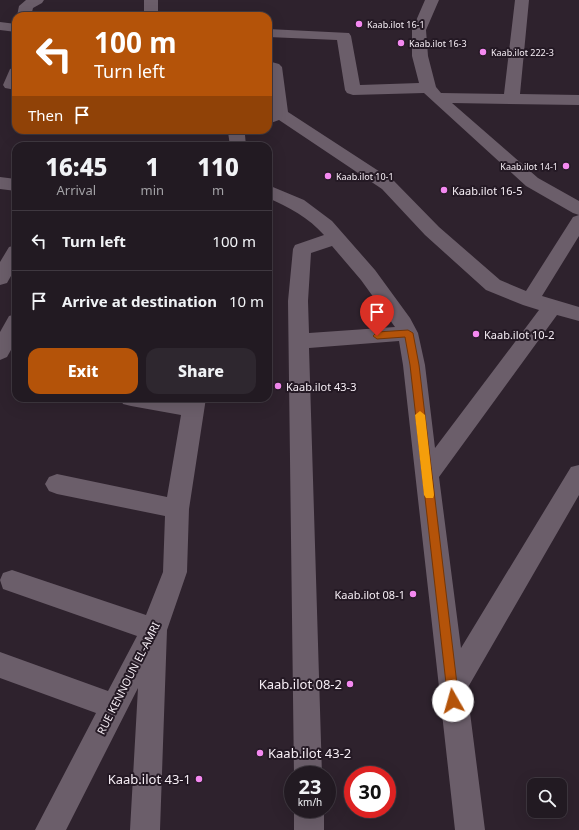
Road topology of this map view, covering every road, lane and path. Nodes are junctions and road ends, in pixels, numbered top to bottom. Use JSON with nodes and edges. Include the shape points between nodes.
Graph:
{"nodes":[{"id":1,"x":37,"y":0,"type":"edge"},
{"id":2,"x":151,"y":0,"type":"edge"},
{"id":3,"x":432,"y":0,"type":"edge"},
{"id":4,"x":522,"y":0,"type":"edge"},
{"id":5,"x":25,"y":12,"type":"edge"},
{"id":6,"x":151,"y":12,"type":"edge"},
{"id":7,"x":0,"y":26,"type":"edge"},
{"id":8,"x":12,"y":28,"type":"edge"},
{"id":9,"x":272,"y":33,"type":"edge"},
{"id":10,"x":12,"y":65,"type":"edge"},
{"id":11,"x":0,"y":67,"type":"edge"},
{"id":12,"x":272,"y":67,"type":"edge"},
{"id":13,"x":432,"y":93,"type":"junction"},
{"id":14,"x":512,"y":99,"type":"junction"},
{"id":15,"x":579,"y":100,"type":"edge"},
{"id":16,"x":274,"y":117,"type":"edge"},
{"id":17,"x":0,"y":183,"type":"edge"},
{"id":18,"x":12,"y":185,"type":"edge"},
{"id":19,"x":272,"y":193,"type":"edge"},
{"id":20,"x":579,"y":209,"type":"edge"},
{"id":21,"x":579,"y":222,"type":"edge"},
{"id":22,"x":336,"y":238,"type":"junction"},
{"id":23,"x":12,"y":246,"type":"edge"},
{"id":24,"x":0,"y":278,"type":"edge"},
{"id":25,"x":530,"y":300,"type":"junction"},
{"id":26,"x":553,"y":306,"type":"junction"},
{"id":27,"x":579,"y":314,"type":"edge"},
{"id":28,"x":12,"y":329,"type":"edge"},
{"id":29,"x":408,"y":333,"type":"junction"},
{"id":30,"x":299,"y":341,"type":"junction"},
{"id":31,"x":0,"y":352,"type":"edge"},
{"id":32,"x":181,"y":402,"type":"edge"},
{"id":33,"x":194,"y":403,"type":"edge"},
{"id":34,"x":579,"y":474,"type":"edge"},
{"id":35,"x":427,"y":476,"type":"junction"},
{"id":36,"x":57,"y":484,"type":"dead end"},
{"id":37,"x":177,"y":509,"type":"junction"},
{"id":38,"x":12,"y":581,"type":"dead end"},
{"id":39,"x":154,"y":630,"type":"junction"},
{"id":40,"x":0,"y":665,"type":"edge"},
{"id":41,"x":452,"y":688,"type":"junction"},
{"id":42,"x":113,"y":706,"type":"junction"},
{"id":43,"x":308,"y":766,"type":"edge"},
{"id":44,"x":309,"y":818,"type":"edge"},
{"id":45,"x":50,"y":830,"type":"edge"},
{"id":46,"x":145,"y":830,"type":"edge"},
{"id":47,"x":309,"y":830,"type":"edge"},
{"id":48,"x":470,"y":830,"type":"edge"}],
"edges":[{"from":1,"to":5,"type":"street","via":[[26,6]]},
{"from":2,"to":6,"type":"street"},
{"from":3,"to":13,"type":"street","via":[[419,30],[420,56]]},
{"from":4,"to":14,"type":"street"},
{"from":7,"to":8,"type":"street"},
{"from":9,"to":13,"type":"street","via":[[344,36],[353,90]]},
{"from":10,"to":11,"type":"street"},
{"from":12,"to":16,"type":"street"},
{"from":13,"to":14,"type":"street"},
{"from":13,"to":20,"type":"street","via":[[532,182]]},
{"from":14,"to":15,"type":"street"},
{"from":16,"to":25,"type":"street","via":[[388,185],[437,235],[493,285]]},
{"from":17,"to":18,"type":"street"},
{"from":19,"to":22,"type":"street","via":[[298,204],[325,225]]},
{"from":21,"to":25,"type":"street"},
{"from":22,"to":29,"type":"street","via":[[368,275]]},
{"from":22,"to":30,"type":"street","via":[[302,249],[298,301]]},
{"from":23,"to":24,"type":"street"},
{"from":25,"to":26,"type":"street"},
{"from":26,"to":27,"type":"street"},
{"from":26,"to":35,"type":"street"},
{"from":28,"to":31,"type":"street"},
{"from":29,"to":30,"type":"street"},
{"from":29,"to":35,"type":"street"},
{"from":30,"to":43,"type":"street"},
{"from":32,"to":33,"type":"street"},
{"from":33,"to":37,"type":"street","name":"RUE KENNOUN EL-AMRI"},
{"from":34,"to":41,"type":"street"},
{"from":35,"to":41,"type":"street"},
{"from":36,"to":37,"type":"street"},
{"from":37,"to":39,"type":"street","name":"RUE KENNOUN EL-AMRI","via":[[175,572]]},
{"from":38,"to":39,"type":"street"},
{"from":39,"to":42,"type":"street","name":"RUE KENNOUN EL-AMRI"},
{"from":39,"to":46,"type":"street"},
{"from":40,"to":42,"type":"street"},
{"from":41,"to":48,"type":"street"},
{"from":42,"to":45,"type":"street","name":"RUE KENNOUN EL-AMRI"},
{"from":44,"to":47,"type":"street"}]}
